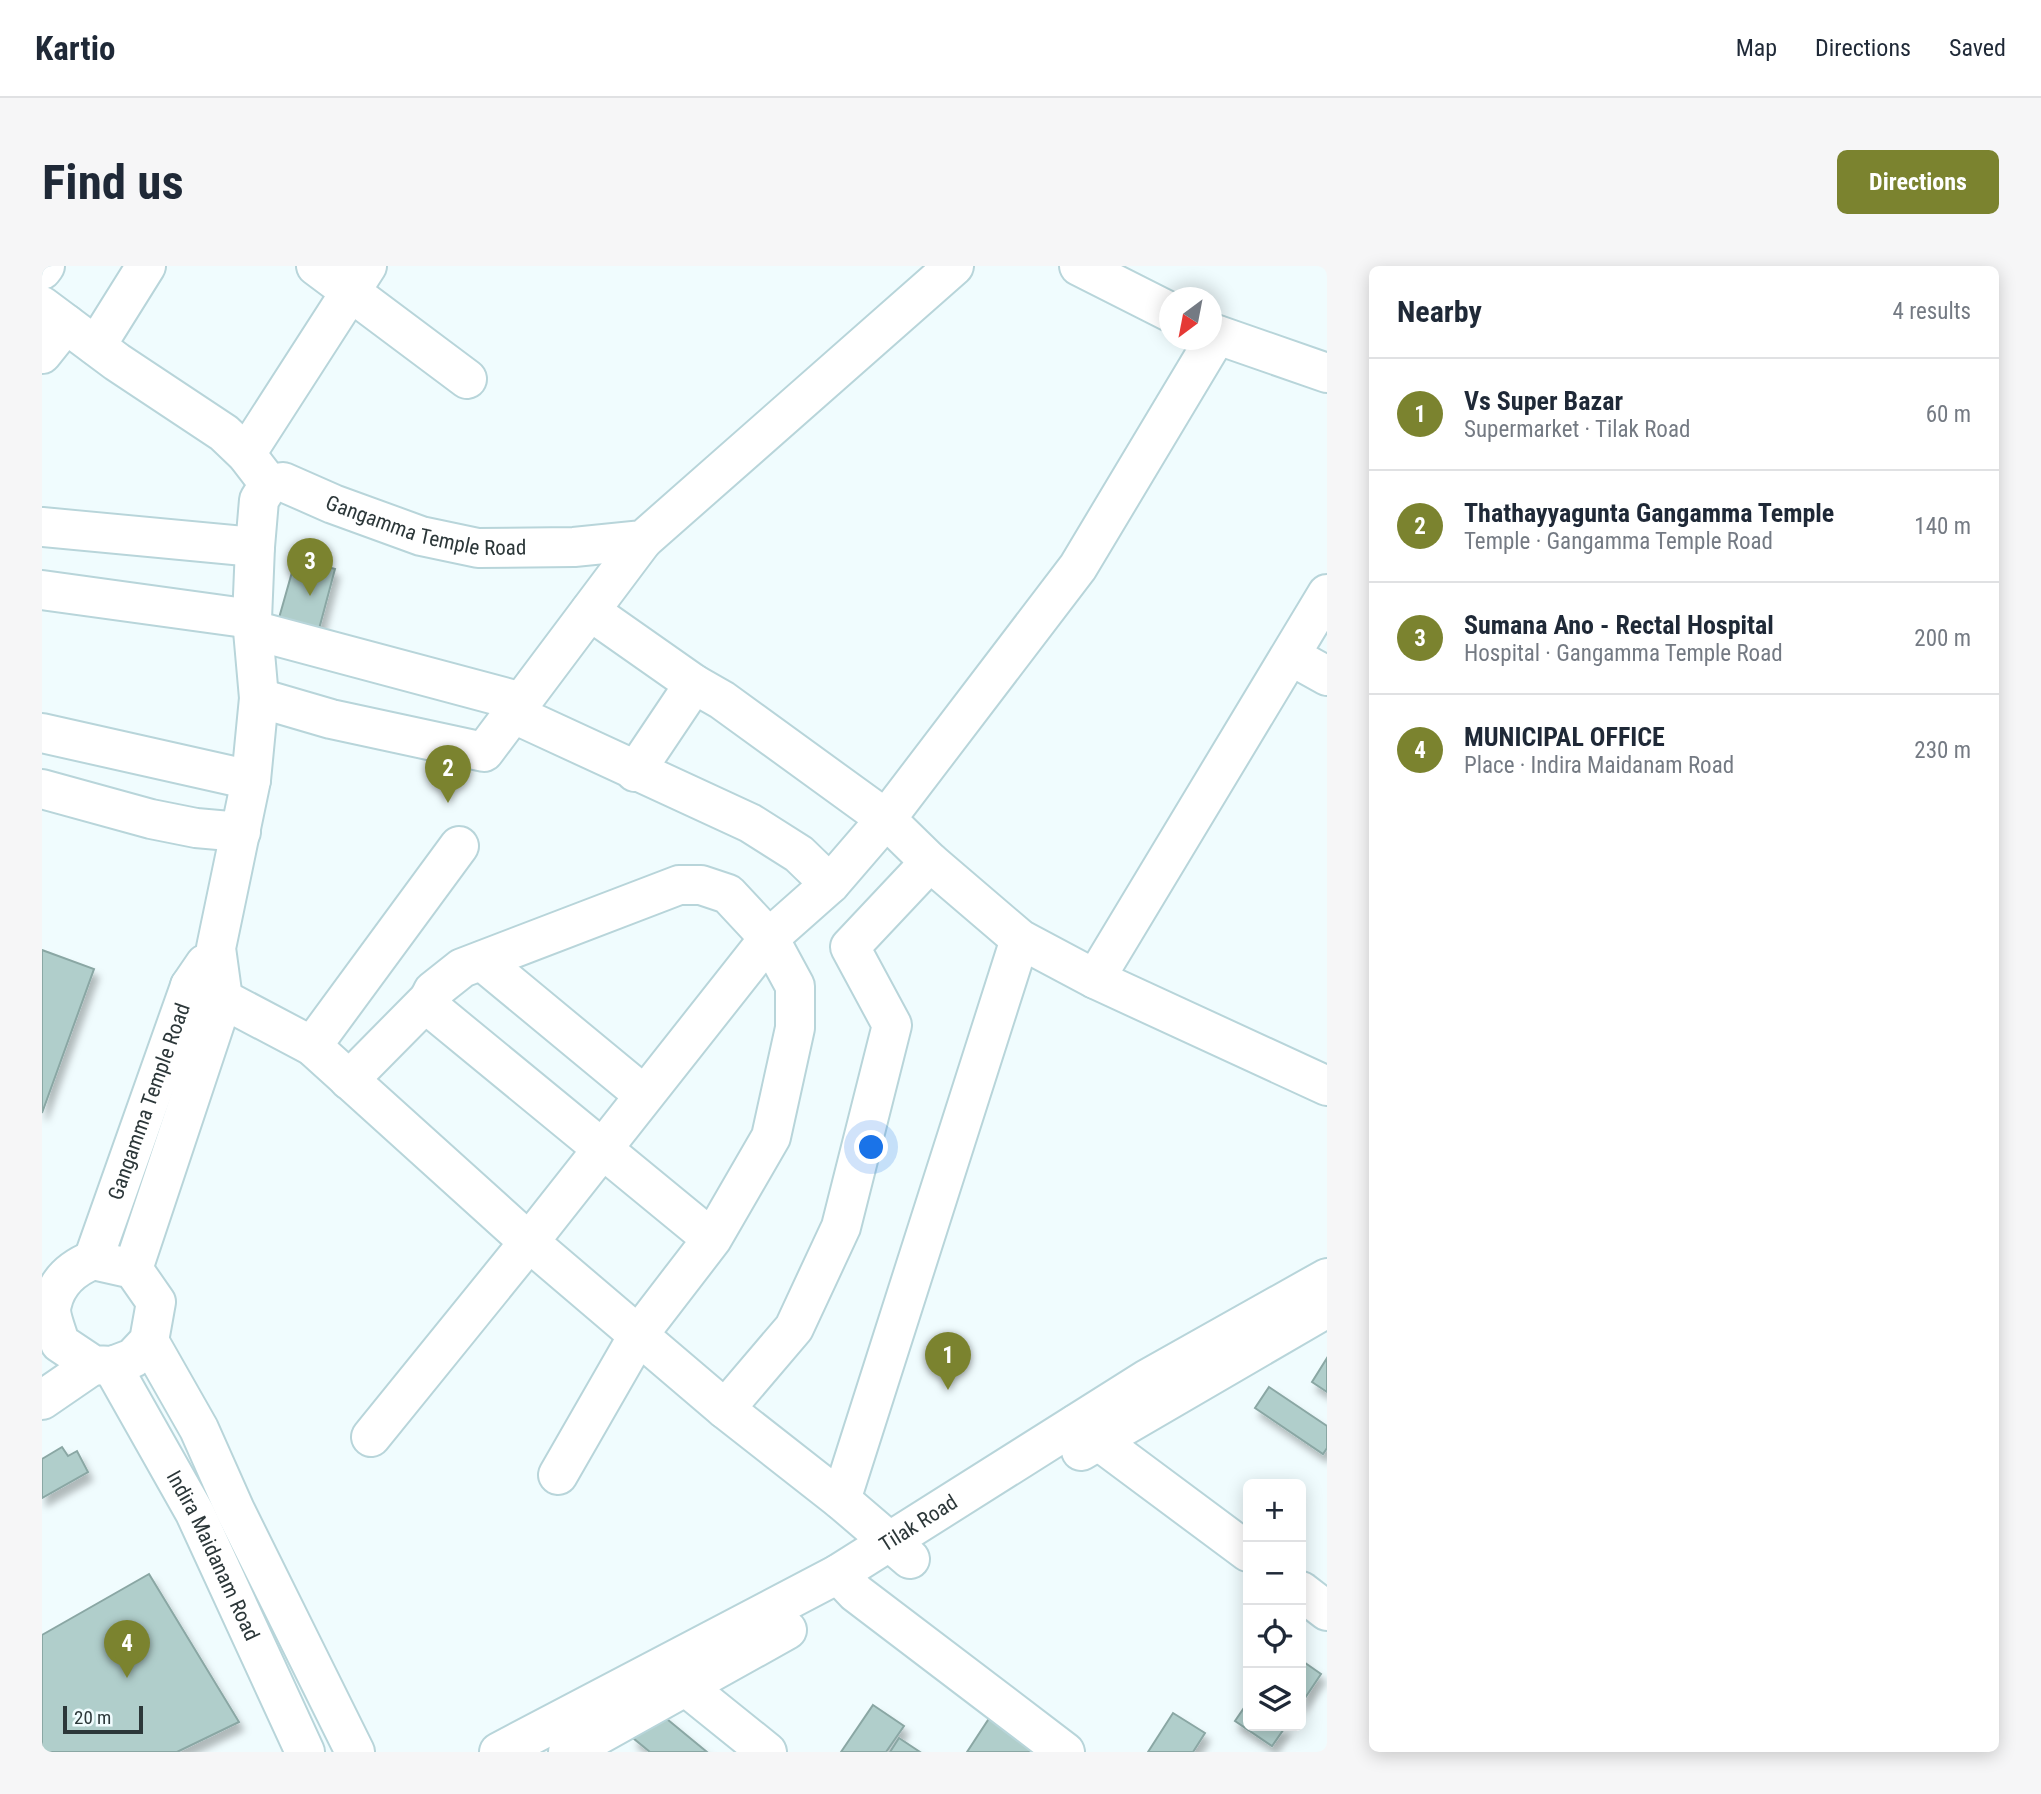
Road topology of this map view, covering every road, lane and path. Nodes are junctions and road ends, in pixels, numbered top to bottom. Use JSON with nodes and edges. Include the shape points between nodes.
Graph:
{"nodes":[{"id":1,"x":146,"y":266,"type":"edge"},
{"id":2,"x":316,"y":266,"type":"edge"},
{"id":3,"x":954,"y":266,"type":"edge"},
{"id":4,"x":1079,"y":266,"type":"edge"},
{"id":5,"x":359,"y":279,"type":"edge"},
{"id":6,"x":1159,"y":306,"type":"edge"},
{"id":7,"x":54,"y":315,"type":"edge"},
{"id":8,"x":1222,"y":337,"type":"edge"},
{"id":9,"x":96,"y":346,"type":"junction"},
{"id":10,"x":1205,"y":350,"type":"edge"},
{"id":11,"x":42,"y":354,"type":"edge"},
{"id":12,"x":1327,"y":373,"type":"edge"},
{"id":13,"x":467,"y":379,"type":"dead end"},
{"id":14,"x":246,"y":454,"type":"junction"},
{"id":15,"x":270,"y":484,"type":"junction"},
{"id":16,"x":42,"y":527,"type":"edge"},
{"id":17,"x":643,"y":540,"type":"junction"},
{"id":18,"x":255,"y":547,"type":"junction"},
{"id":19,"x":42,"y":590,"type":"edge"},
{"id":20,"x":1327,"y":594,"type":"edge"},
{"id":21,"x":590,"y":611,"type":"junction"},
{"id":22,"x":252,"y":624,"type":"junction"},
{"id":23,"x":1291,"y":656,"type":"junction"},
{"id":24,"x":1327,"y":676,"type":"edge"},
{"id":25,"x":694,"y":684,"type":"junction"},
{"id":26,"x":258,"y":698,"type":"junction"},
{"id":27,"x":518,"y":708,"type":"junction"},
{"id":28,"x":42,"y":733,"type":"edge"},
{"id":29,"x":635,"y":772,"type":"junction"},
{"id":30,"x":251,"y":780,"type":"junction"},
{"id":31,"x":42,"y":789,"type":"edge"},
{"id":32,"x":886,"y":819,"type":"junction"},
{"id":33,"x":240,"y":832,"type":"junction"},
{"id":34,"x":459,"y":846,"type":"dead end"},
{"id":35,"x":930,"y":862,"type":"junction"},
{"id":36,"x":830,"y":884,"type":"junction"},
{"id":37,"x":769,"y":937,"type":"junction"},
{"id":38,"x":1020,"y":939,"type":"junction"},
{"id":39,"x":482,"y":961,"type":"junction"},
{"id":40,"x":1096,"y":979,"type":"junction"},
{"id":41,"x":207,"y":993,"type":"junction"},
{"id":42,"x":429,"y":999,"type":"junction"},
{"id":43,"x":312,"y":1046,"type":"junction"},
{"id":44,"x":349,"y":1080,"type":"junction"},
{"id":45,"x":1327,"y":1086,"type":"edge"},
{"id":46,"x":644,"y":1095,"type":"junction"},
{"id":47,"x":602,"y":1147,"type":"junction"},
{"id":48,"x":712,"y":1239,"type":"junction"},
{"id":49,"x":529,"y":1242,"type":"junction"},
{"id":50,"x":133,"y":1269,"type":"junction"},
{"id":51,"x":1327,"y":1278,"type":"edge"},
{"id":52,"x":58,"y":1280,"type":"edge"},
{"id":53,"x":1327,"y":1308,"type":"edge"},
{"id":54,"x":639,"y":1334,"type":"junction"},
{"id":55,"x":149,"y":1341,"type":"junction"},
{"id":56,"x":102,"y":1366,"type":"junction"},
{"id":57,"x":42,"y":1400,"type":"edge"},
{"id":58,"x":726,"y":1409,"type":"junction"},
{"id":59,"x":1087,"y":1432,"type":"junction"},
{"id":60,"x":371,"y":1437,"type":"dead end"},
{"id":61,"x":558,"y":1475,"type":"dead end"},
{"id":62,"x":841,"y":1500,"type":"junction"},
{"id":63,"x":1243,"y":1548,"type":"edge"},
{"id":64,"x":901,"y":1550,"type":"junction"},
{"id":65,"x":847,"y":1583,"type":"junction"},
{"id":66,"x":1306,"y":1595,"type":"edge"},
{"id":67,"x":1327,"y":1611,"type":"edge"},
{"id":68,"x":685,"y":1686,"type":"junction"},
{"id":69,"x":305,"y":1752,"type":"edge"},
{"id":70,"x":355,"y":1752,"type":"edge"},
{"id":71,"x":499,"y":1752,"type":"edge"},
{"id":72,"x":568,"y":1752,"type":"edge"},
{"id":73,"x":767,"y":1752,"type":"edge"},
{"id":74,"x":1065,"y":1752,"type":"edge"}],
"edges":[{"from":1,"to":9,"type":"street"},
{"from":2,"to":5,"type":"street"},
{"from":3,"to":17,"type":"street"},
{"from":4,"to":6,"type":"street"},
{"from":5,"to":13,"type":"street"},
{"from":5,"to":14,"type":"street"},
{"from":7,"to":9,"type":"street"},
{"from":7,"to":11,"type":"street"},
{"from":8,"to":12,"type":"street"},
{"from":9,"to":14,"type":"street","via":[[224,433]]},
{"from":10,"to":32,"type":"street","via":[[1078,567]]},
{"from":14,"to":15,"type":"street"},
{"from":15,"to":17,"type":"street","name":"Gangamma Temple Road","via":[[283,482],[421,536],[478,548],[573,547]]},
{"from":15,"to":18,"type":"street","name":"Gangamma Temple Road","via":[[259,500]]},
{"from":16,"to":18,"type":"street"},
{"from":17,"to":21,"type":"street"},
{"from":18,"to":22,"type":"street","name":"Gangamma Temple Road"},
{"from":19,"to":22,"type":"street"},
{"from":20,"to":23,"type":"street"},
{"from":21,"to":25,"type":"street"},
{"from":21,"to":27,"type":"street"},
{"from":22,"to":26,"type":"street","name":"Gangamma Temple Road"},
{"from":22,"to":27,"type":"street"},
{"from":23,"to":24,"type":"street"},
{"from":23,"to":40,"type":"street"},
{"from":25,"to":29,"type":"street"},
{"from":25,"to":32,"type":"street"},
{"from":26,"to":27,"type":"street","via":[[484,752]]},
{"from":26,"to":30,"type":"street","name":"Gangamma Temple Road"},
{"from":27,"to":29,"type":"street"},
{"from":28,"to":30,"type":"street"},
{"from":29,"to":36,"type":"street","via":[[750,823],[799,854]]},
{"from":30,"to":33,"type":"street","name":"Gangamma Temple Road"},
{"from":31,"to":33,"type":"street","via":[[151,820]]},
{"from":32,"to":35,"type":"street"},
{"from":32,"to":36,"type":"street"},
{"from":33,"to":41,"type":"street","name":"Gangamma Temple Road"},
{"from":34,"to":43,"type":"street"},
{"from":35,"to":38,"type":"street"},
{"from":35,"to":58,"type":"street","via":[[850,947],[892,1026],[841,1227],[794,1328]]},
{"from":36,"to":37,"type":"street"},
{"from":37,"to":39,"type":"street","via":[[728,894],[701,885],[679,885]]},
{"from":37,"to":46,"type":"street"},
{"from":37,"to":48,"type":"street","via":[[794,986],[795,1028],[771,1136]]},
{"from":38,"to":40,"type":"street"},
{"from":38,"to":62,"type":"street"},
{"from":39,"to":42,"type":"street","via":[[462,968]]},
{"from":39,"to":46,"type":"street"},
{"from":40,"to":45,"type":"street"},
{"from":41,"to":43,"type":"street"},
{"from":41,"to":50,"type":"street","name":"Gangamma Temple Road"},
{"from":41,"to":52,"type":"street","name":"Gangamma Temple Road"},
{"from":42,"to":44,"type":"street"},
{"from":42,"to":47,"type":"street","via":[[431,1008]]},
{"from":43,"to":44,"type":"street"},
{"from":44,"to":49,"type":"street"},
{"from":46,"to":47,"type":"street"},
{"from":47,"to":48,"type":"street"},
{"from":47,"to":49,"type":"street"},
{"from":48,"to":54,"type":"street"},
{"from":49,"to":54,"type":"street"},
{"from":49,"to":60,"type":"street"},
{"from":50,"to":52,"type":"street"},
{"from":50,"to":55,"type":"street","via":[[156,1302]]},
{"from":51,"to":59,"type":"street","name":"Tilak Road","via":[[1147,1379]]},
{"from":52,"to":56,"type":"street","via":[[60,1343]]},
{"from":53,"to":59,"type":"street","name":"Tilak Road"},
{"from":54,"to":58,"type":"street"},
{"from":54,"to":61,"type":"street"},
{"from":55,"to":56,"type":"street","via":[[133,1358]]},
{"from":55,"to":70,"type":"street","via":[[200,1429],[234,1510]]},
{"from":56,"to":57,"type":"street"},
{"from":56,"to":69,"type":"street","name":"Indira Maidanam Road","via":[[195,1513]]},
{"from":58,"to":62,"type":"street"},
{"from":59,"to":63,"type":"street"},
{"from":59,"to":64,"type":"street","name":"Tilak Road"},
{"from":62,"to":64,"type":"street"},
{"from":64,"to":65,"type":"street","name":"Tilak Road"},
{"from":65,"to":68,"type":"street","name":"Tilak Road"},
{"from":65,"to":71,"type":"street","name":"Tilak Road"},
{"from":65,"to":74,"type":"street"},
{"from":66,"to":67,"type":"street"},
{"from":68,"to":72,"type":"street","name":"Tilak Road"},
{"from":68,"to":73,"type":"street"}]}
